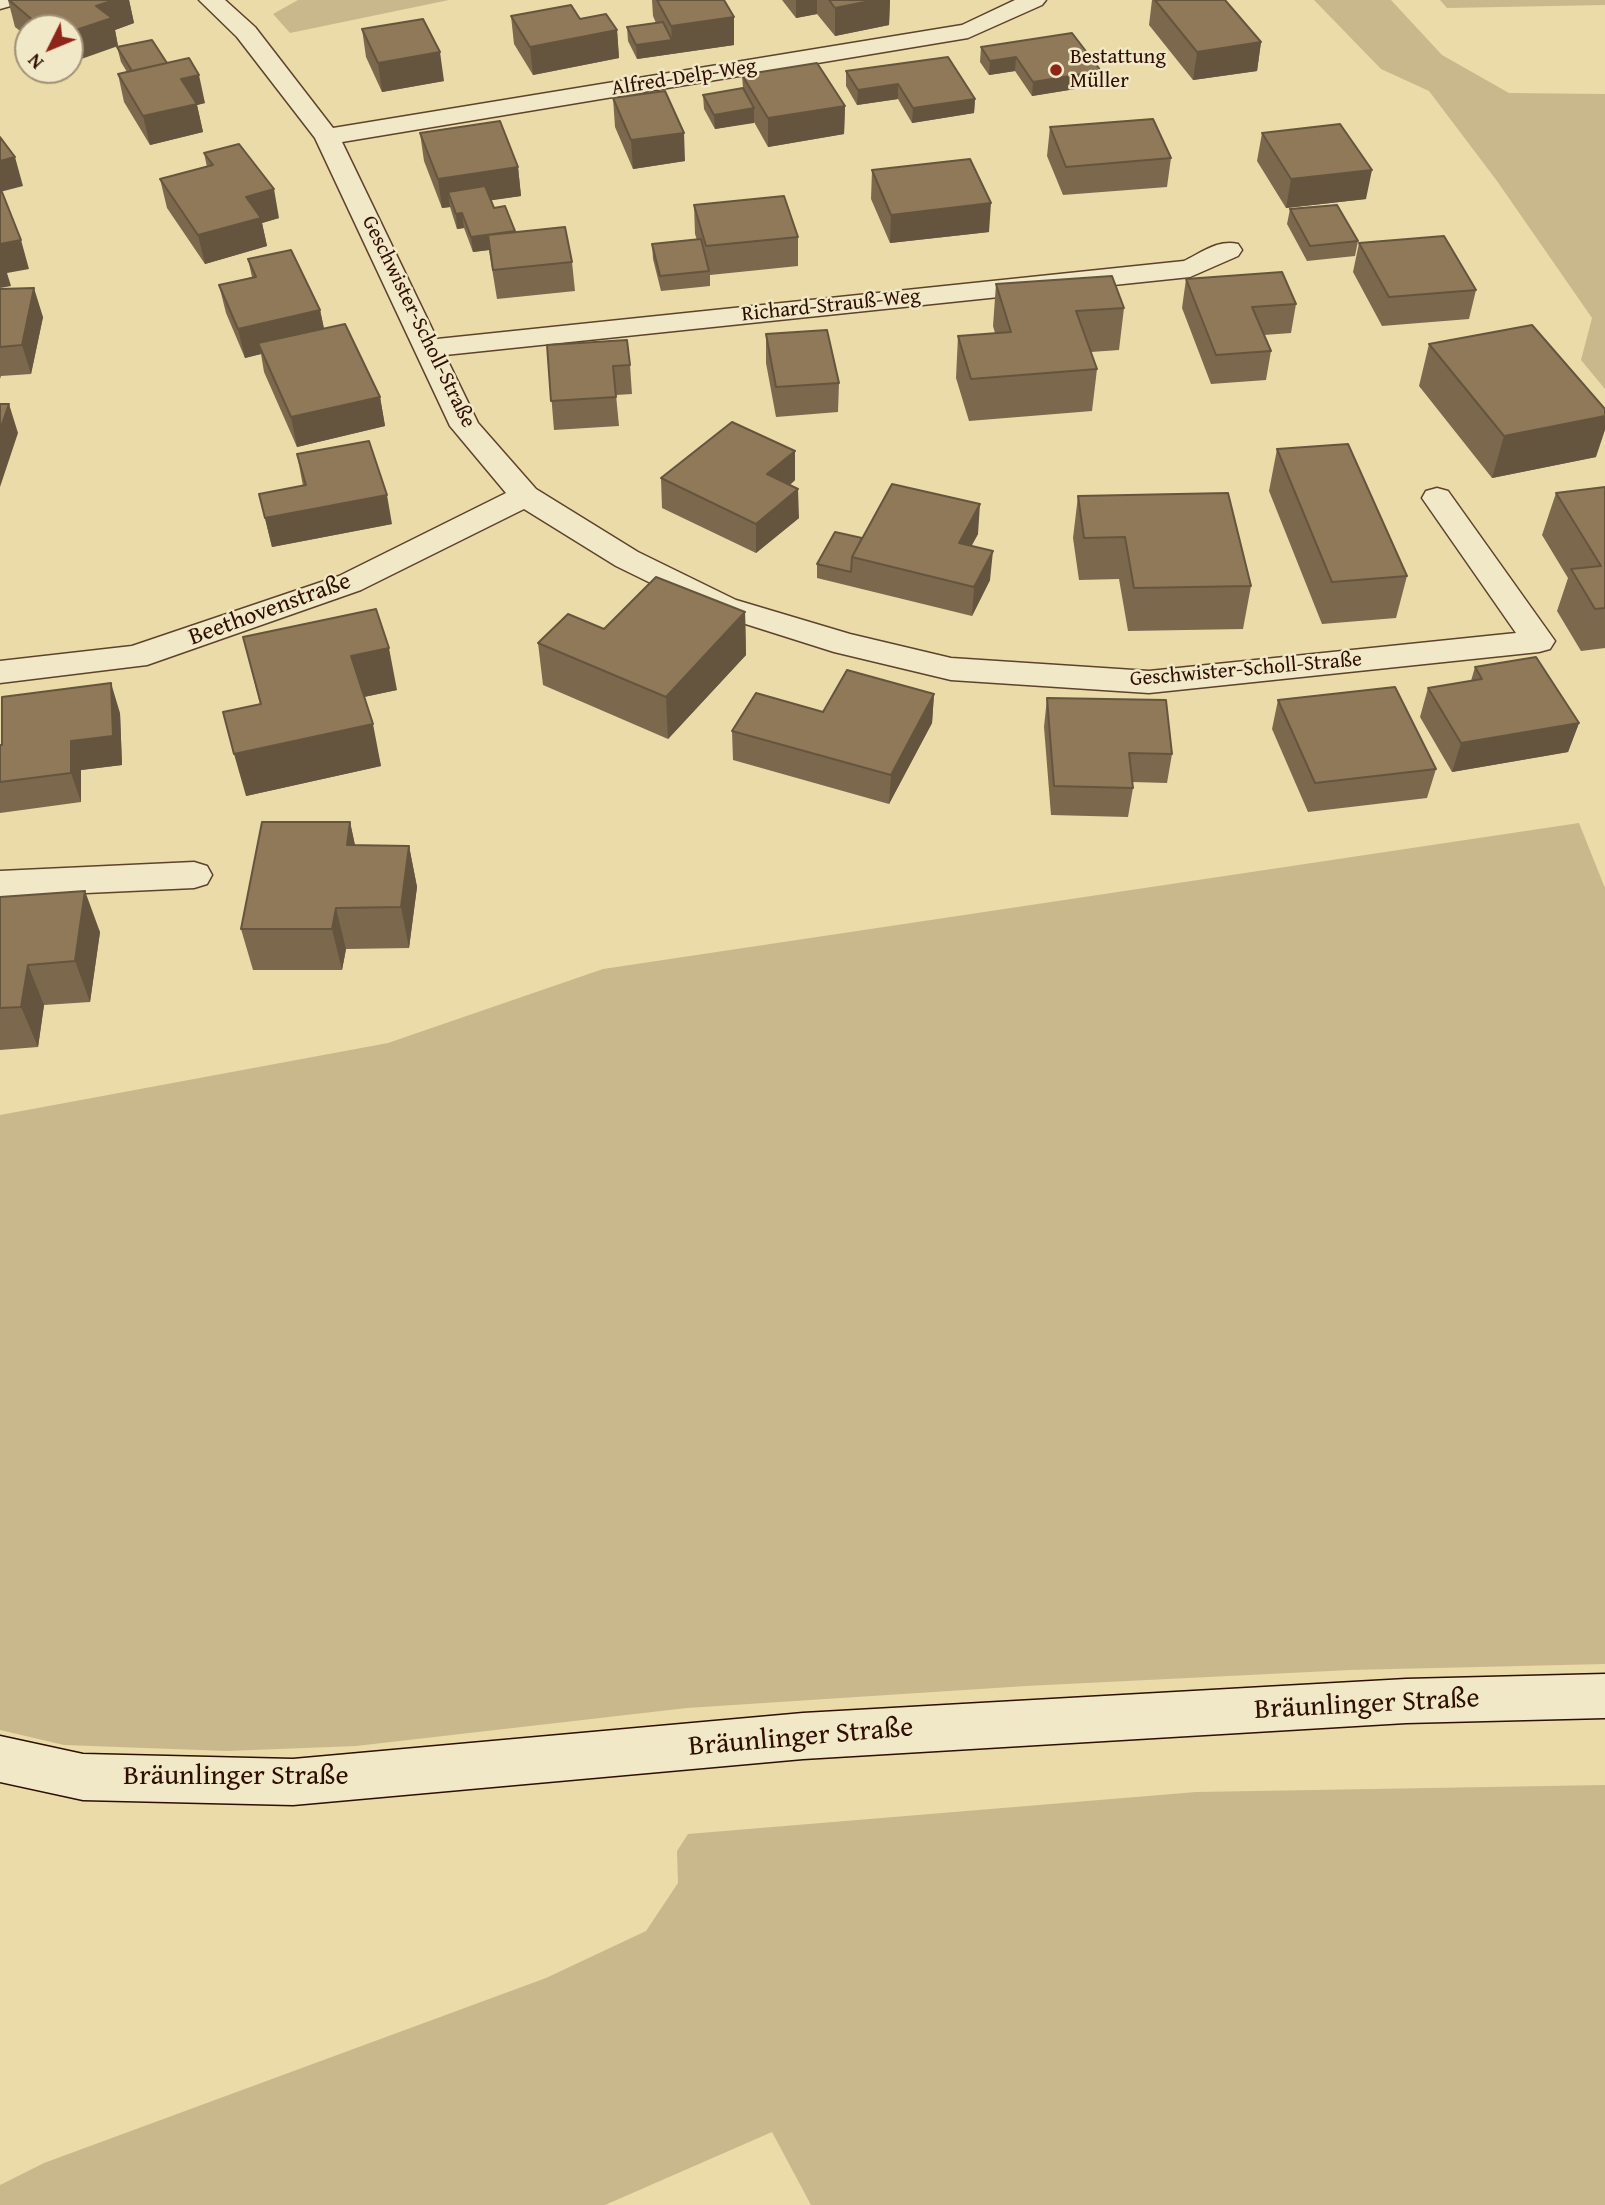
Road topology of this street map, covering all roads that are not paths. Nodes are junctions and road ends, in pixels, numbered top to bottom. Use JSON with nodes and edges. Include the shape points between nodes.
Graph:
{"nodes":[{"id":1,"x":6,"y":0,"type":"edge"},
{"id":2,"x":211,"y":0,"type":"edge"},
{"id":3,"x":1034,"y":0,"type":"edge"},
{"id":4,"x":0,"y":2,"type":"edge"},
{"id":5,"x":327,"y":137,"type":"junction"},
{"id":6,"x":1228,"y":250,"type":"dead end"},
{"id":7,"x":430,"y":348,"type":"junction"},
{"id":8,"x":525,"y":496,"type":"junction"},
{"id":9,"x":1437,"y":498,"type":"dead end"},
{"id":10,"x":0,"y":672,"type":"edge"},
{"id":11,"x":194,"y":874,"type":"dead end"},
{"id":12,"x":0,"y":884,"type":"edge"},
{"id":13,"x":1605,"y":1696,"type":"edge"},
{"id":14,"x":0,"y":1759,"type":"edge"}],
"edges":[{"from":1,"to":4,"type":"street"},
{"from":2,"to":5,"type":"street","name":"Geschwister-Scholl-Straße","via":[[246,32]]},
{"from":3,"to":5,"type":"street","name":"Alfred-Delp-Weg","via":[[968,31]]},
{"from":5,"to":7,"type":"street","name":"Geschwister-Scholl-Straße"},
{"from":6,"to":7,"type":"street","name":"Richard-Strauß-Weg","via":[[1190,269]]},
{"from":7,"to":8,"type":"street","name":"Geschwister-Scholl-Straße","via":[[466,426]]},
{"from":8,"to":9,"type":"street","name":"Geschwister-Scholl-Straße","via":[[627,559],[725,607],[845,644],[951,669],[1149,682],[1539,641]]},
{"from":8,"to":10,"type":"street","name":"Beethovenstraße","via":[[350,583],[135,657]]},
{"from":11,"to":12,"type":"street"},
{"from":13,"to":14,"type":"street","name":"Bräunlinger Straße","via":[[1406,1701],[803,1736],[293,1782],[83,1777]]}]}
